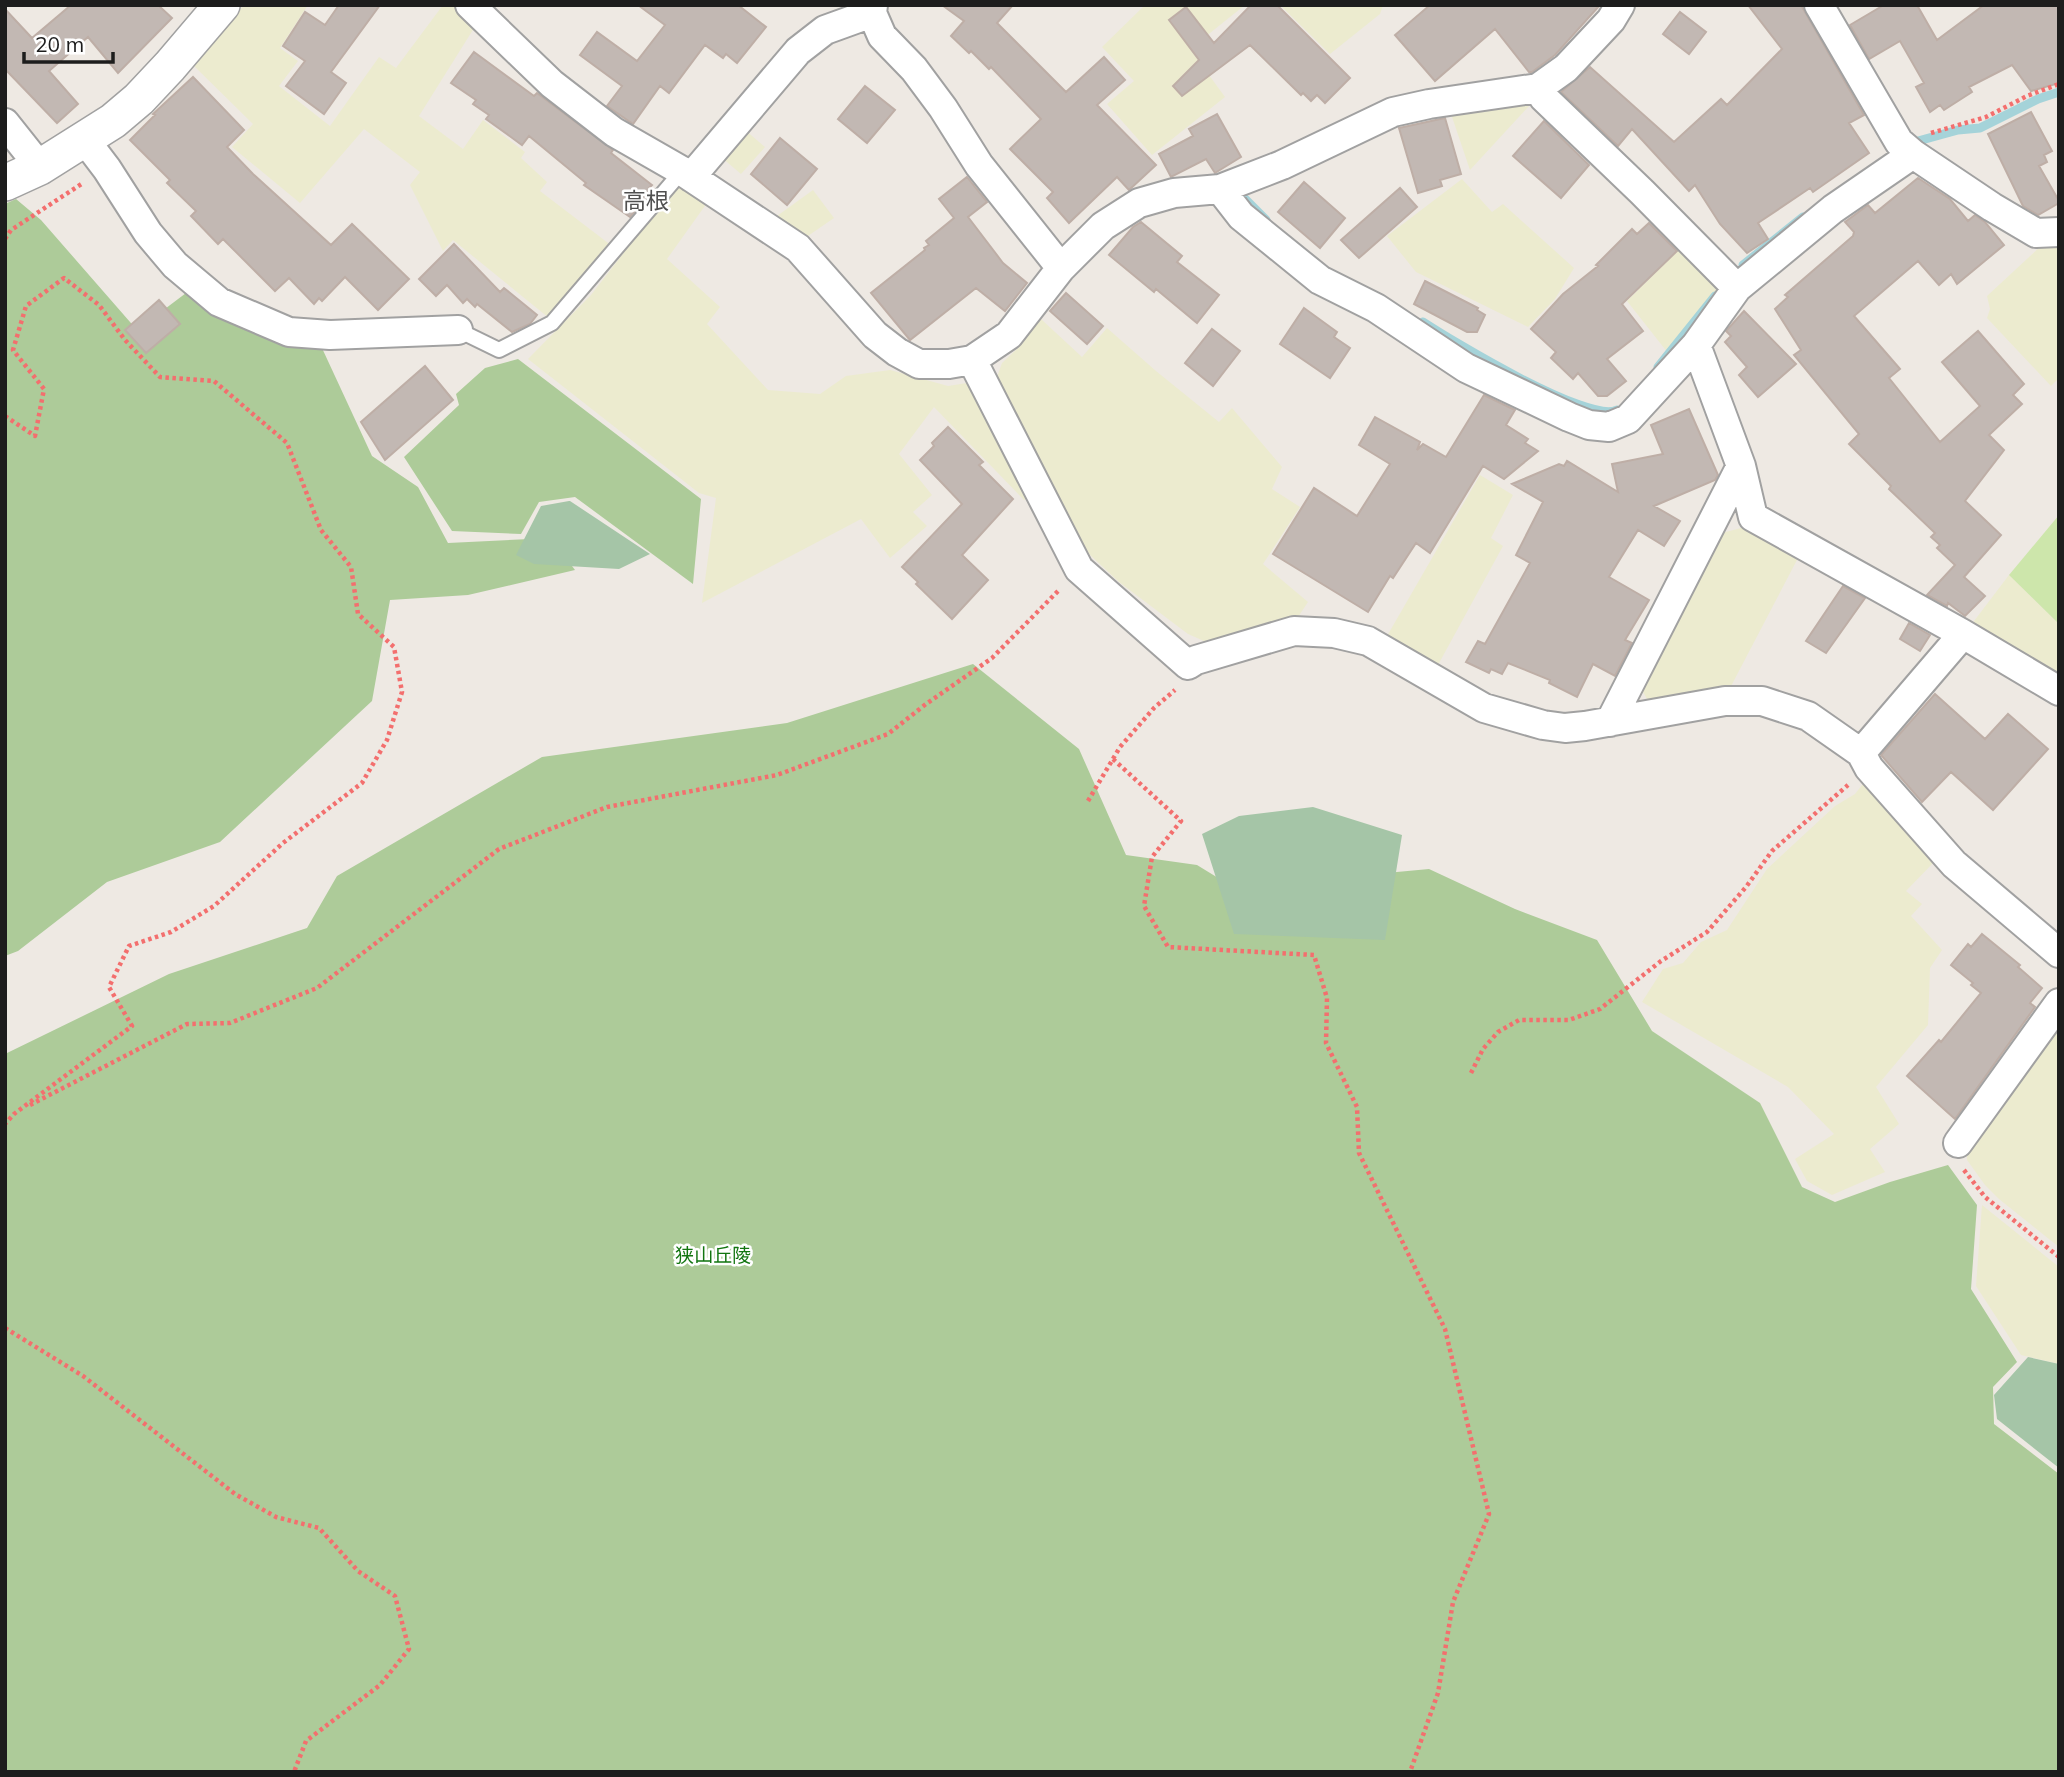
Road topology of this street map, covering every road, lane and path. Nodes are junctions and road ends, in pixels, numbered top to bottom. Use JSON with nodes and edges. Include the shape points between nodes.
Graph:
{"nodes":[{"id":1,"x":222,"y":5,"type":"edge"},
{"id":2,"x":470,"y":5,"type":"edge"},
{"id":3,"x":1620,"y":5,"type":"edge"},
{"id":4,"x":1819,"y":5,"type":"edge"},
{"id":5,"x":872,"y":9,"type":"edge"},
{"id":6,"x":2059,"y":85,"type":"edge"},
{"id":7,"x":1538,"y":88,"type":"junction"},
{"id":8,"x":5,"y":123,"type":"edge"},
{"id":9,"x":85,"y":140,"type":"junction"},
{"id":10,"x":1906,"y":148,"type":"junction"},
{"id":11,"x":40,"y":167,"type":"junction"},
{"id":12,"x":107,"y":169,"type":"junction"},
{"id":13,"x":687,"y":174,"type":"junction"},
{"id":14,"x":5,"y":183,"type":"edge"},
{"id":15,"x":1220,"y":188,"type":"junction"},
{"id":16,"x":2059,"y":232,"type":"edge"},
{"id":17,"x":5,"y":239,"type":"edge"},
{"id":18,"x":1061,"y":268,"type":"junction"},
{"id":19,"x":1737,"y":288,"type":"junction"},
{"id":20,"x":458,"y":330,"type":"joint"},
{"id":21,"x":1696,"y":345,"type":"junction"},
{"id":22,"x":972,"y":360,"type":"junction"},
{"id":23,"x":5,"y":416,"type":"edge"},
{"id":24,"x":1741,"y":466,"type":"junction"},
{"id":25,"x":1079,"y":569,"type":"junction"},
{"id":26,"x":1963,"y":634,"type":"junction"},
{"id":27,"x":1188,"y":664,"type":"junction"},
{"id":28,"x":2059,"y":691,"type":"edge"},
{"id":29,"x":1610,"y":722,"type":"junction"},
{"id":30,"x":1113,"y":760,"type":"junction"},
{"id":31,"x":1865,"y":760,"type":"junction"},
{"id":32,"x":1088,"y":801,"type":"dead end"},
{"id":33,"x":2059,"y":953,"type":"edge"},
{"id":34,"x":2059,"y":1003,"type":"edge"},
{"id":35,"x":1471,"y":1073,"type":"dead end"},
{"id":36,"x":14,"y":1114,"type":"junction"},
{"id":37,"x":5,"y":1123,"type":"edge"},
{"id":38,"x":1958,"y":1143,"type":"joint"},
{"id":39,"x":2059,"y":1257,"type":"edge"},
{"id":40,"x":5,"y":1328,"type":"edge"},
{"id":41,"x":294,"y":1772,"type":"edge"},
{"id":42,"x":1410,"y":1772,"type":"edge"}],
"edges":[{"from":1,"to":9,"type":"street","via":[[139,99]]},
{"from":2,"to":13,"type":"street","via":[[552,84],[614,132]]},
{"from":3,"to":7,"type":"street","via":[[1566,68]]},
{"from":4,"to":10,"type":"street"},
{"from":5,"to":13,"type":"street","via":[[825,30],[798,51]]},
{"from":5,"to":18,"type":"street","via":[[882,36],[914,69],[979,165]]},
{"from":6,"to":10,"type":"path"},
{"from":7,"to":15,"type":"street","via":[[1393,112],[1282,165]]},
{"from":7,"to":19,"type":"street"},
{"from":8,"to":11,"type":"street"},
{"from":9,"to":11,"type":"street"},
{"from":9,"to":12,"type":"street"},
{"from":10,"to":16,"type":"street","via":[[2036,233]]},
{"from":10,"to":19,"type":"street"},
{"from":11,"to":14,"type":"street"},
{"from":12,"to":17,"type":"path","via":[[49,203]]},
{"from":12,"to":20,"type":"street","via":[[148,233],[175,265],[219,302],[289,332]]},
{"from":13,"to":20,"type":"lane","via":[[552,323],[499,350]]},
{"from":13,"to":22,"type":"street","via":[[798,248],[875,335],[897,352],[919,364]]},
{"from":15,"to":18,"type":"street","via":[[1139,203],[1103,226]]},
{"from":15,"to":21,"type":"street","via":[[1241,216],[1320,280],[1376,308],[1466,368],[1589,425],[1609,427],[1628,419]]},
{"from":18,"to":22,"type":"street","via":[[1009,335]]},
{"from":19,"to":21,"type":"street"},
{"from":21,"to":24,"type":"street"},
{"from":22,"to":25,"type":"street"},
{"from":23,"to":36,"type":"path","via":[[35,436],[44,389],[13,350],[26,306],[64,278],[99,305],[160,377],[214,381],[287,443],[321,530],[351,567],[358,614],[394,647],[402,692],[387,740],[362,783],[283,843],[214,906],[171,932],[129,946],[109,987],[132,1026]]},
{"from":24,"to":26,"type":"street","via":[[1753,517]]},
{"from":24,"to":29,"type":"street"},
{"from":25,"to":27,"type":"street"},
{"from":25,"to":36,"type":"path","via":[[992,658],[888,734],[777,775],[607,807],[499,849],[317,988],[230,1023],[187,1024]]},
{"from":26,"to":28,"type":"street"},
{"from":26,"to":31,"type":"street"},
{"from":27,"to":29,"type":"street","via":[[1294,631],[1334,633],[1368,641],[1484,708],[1565,728]]},
{"from":27,"to":30,"type":"path","via":[[1191,677],[1154,708]]},
{"from":29,"to":31,"type":"street","via":[[1725,701],[1762,702],[1808,716]]},
{"from":30,"to":32,"type":"path"},
{"from":30,"to":42,"type":"path","via":[[1181,821],[1152,857],[1144,906],[1168,947],[1314,955],[1327,998],[1326,1043],[1357,1107],[1359,1153],[1445,1329],[1489,1514],[1453,1602],[1438,1693]]},
{"from":31,"to":33,"type":"street","via":[[1954,864]]},
{"from":31,"to":35,"type":"path","via":[[1772,851],[1707,932],[1600,1009],[1569,1020],[1519,1020],[1498,1032]]},
{"from":34,"to":38,"type":"street"},
{"from":36,"to":37,"type":"path"},
{"from":38,"to":39,"type":"path","via":[[1958,1162],[1985,1196]]},
{"from":40,"to":41,"type":"path","via":[[83,1376],[235,1494],[275,1517],[319,1528],[358,1571],[395,1596],[409,1649],[380,1685],[306,1741]]}]}
